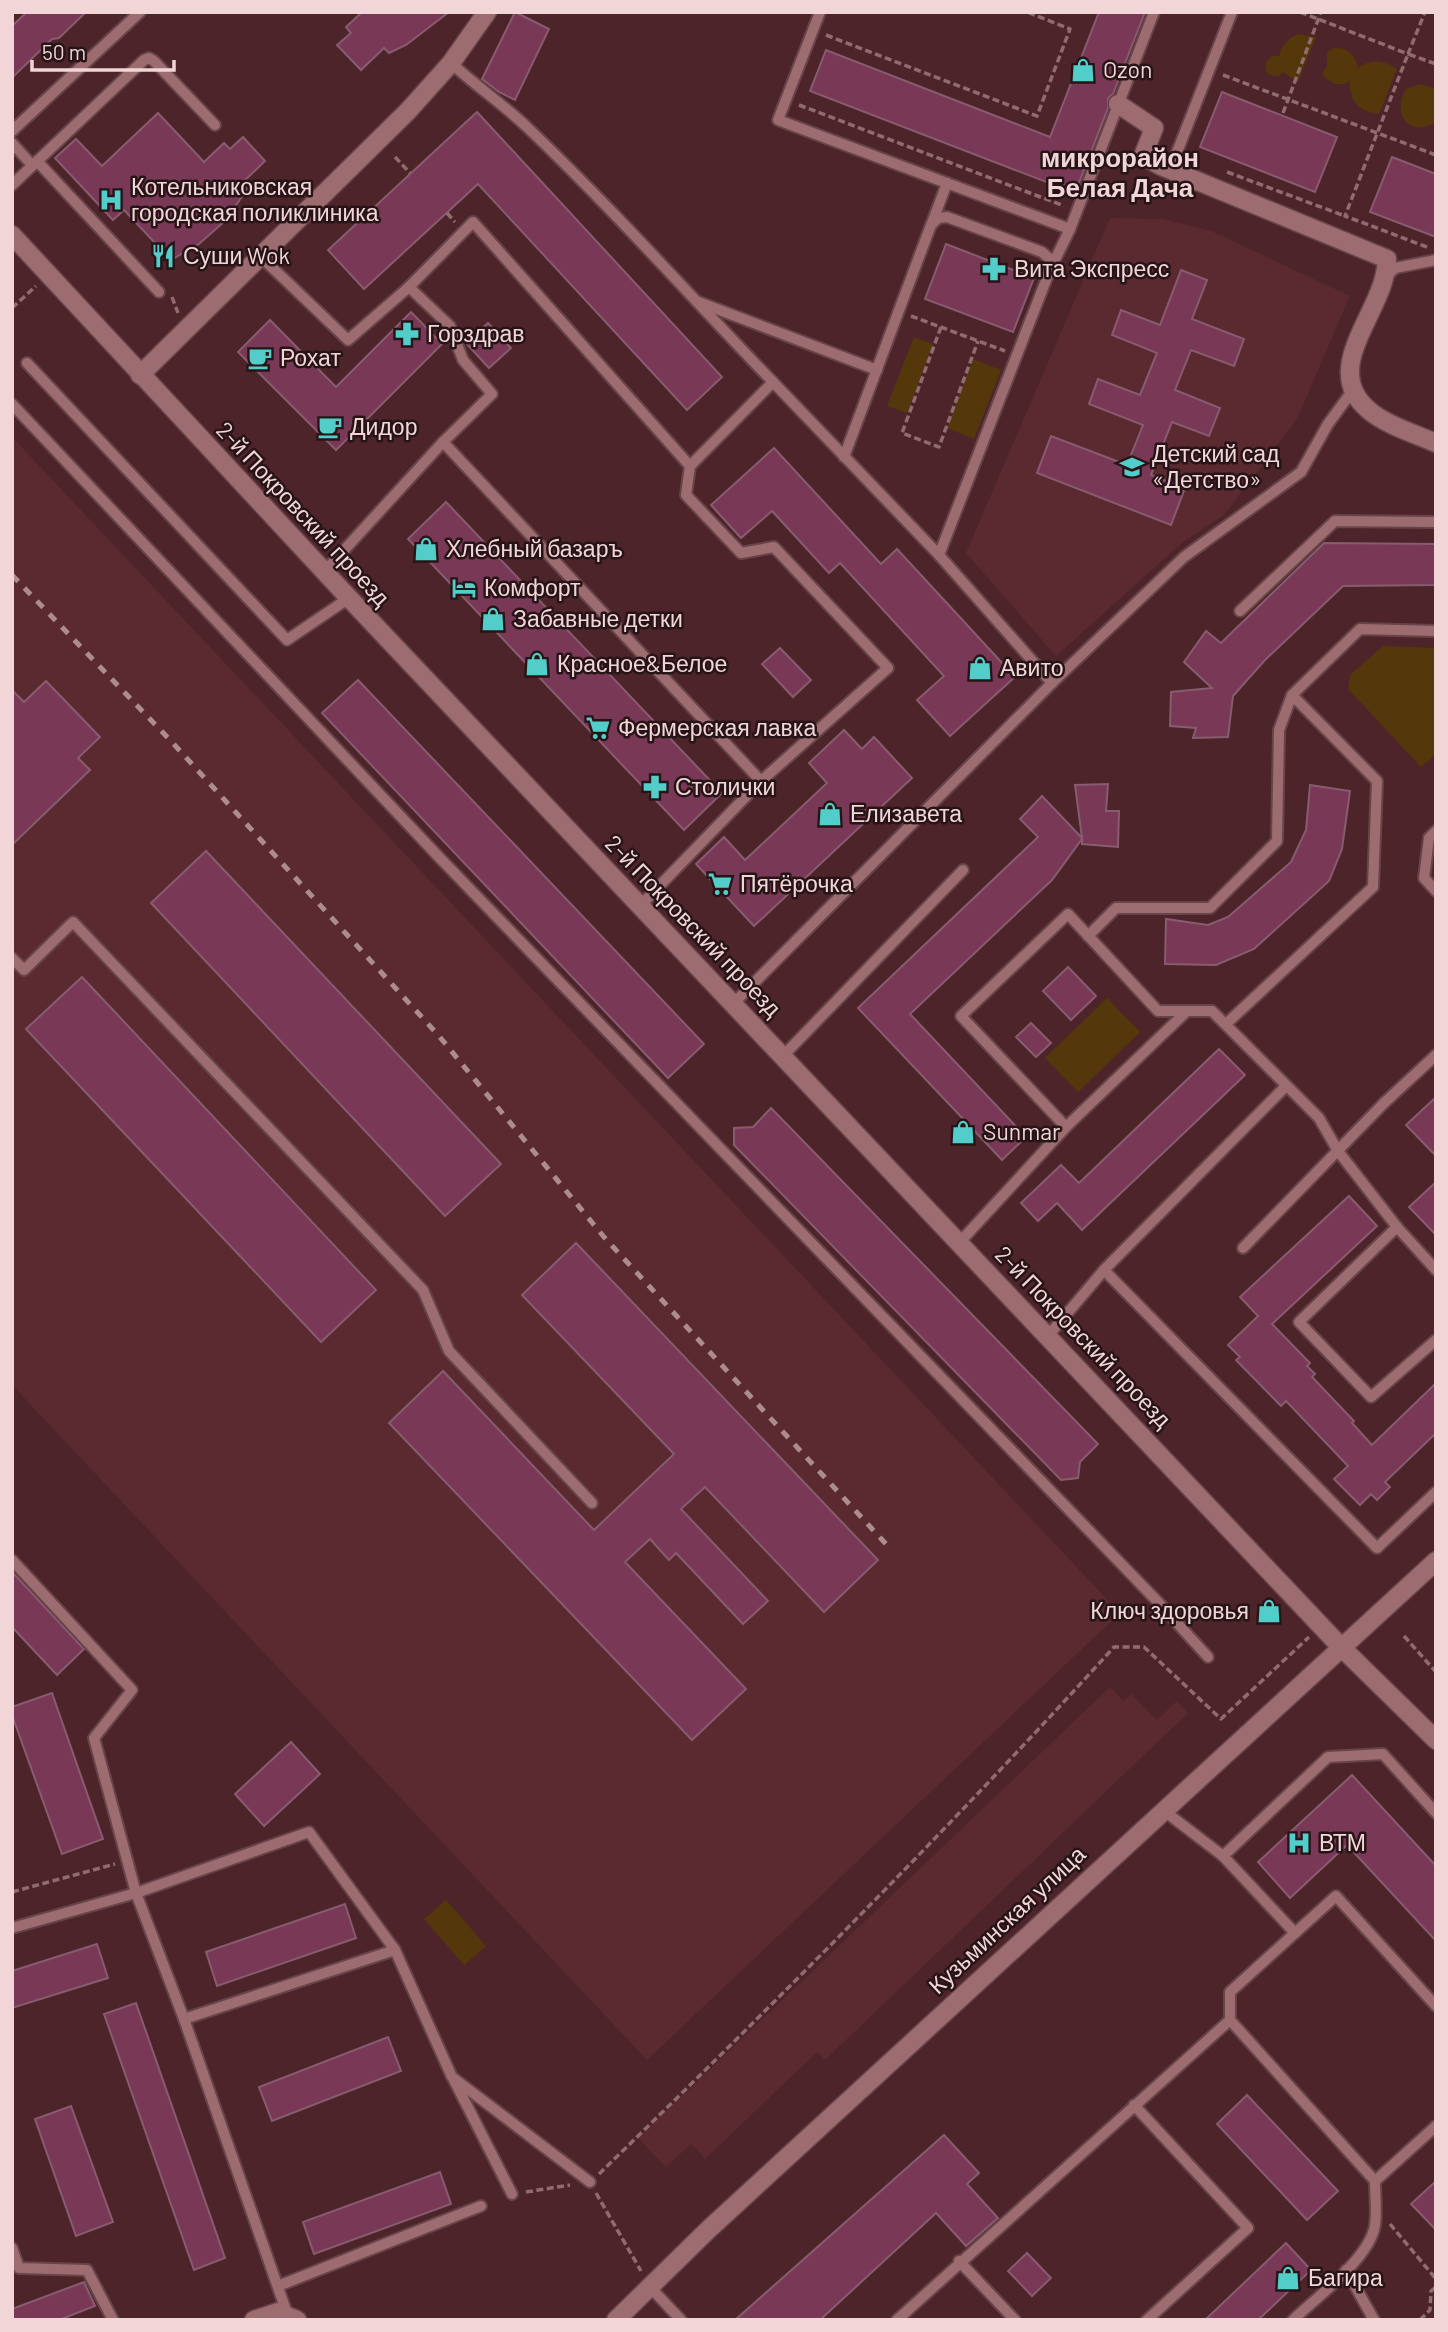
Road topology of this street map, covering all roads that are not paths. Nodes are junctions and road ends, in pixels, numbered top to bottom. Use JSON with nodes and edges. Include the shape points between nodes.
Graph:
{"nodes":[{"id":1,"x":140,"y":12,"type":"edge"},
{"id":2,"x":487,"y":12,"type":"edge"},
{"id":3,"x":820,"y":12,"type":"edge"},
{"id":4,"x":1154,"y":12,"type":"edge"},
{"id":5,"x":1232,"y":12,"type":"edge"},
{"id":6,"x":451,"y":63,"type":"junction"},
{"id":7,"x":1118,"y":104,"type":"junction"},
{"id":8,"x":215,"y":125,"type":"dead end"},
{"id":9,"x":12,"y":131,"type":"edge"},
{"id":10,"x":12,"y":144,"type":"edge"},
{"id":11,"x":34,"y":163,"type":"junction"},
{"id":12,"x":1170,"y":170,"type":"junction"},
{"id":13,"x":947,"y":183,"type":"junction"},
{"id":14,"x":12,"y":185,"type":"edge"},
{"id":15,"x":931,"y":225,"type":"junction"},
{"id":16,"x":1070,"y":229,"type":"junction"},
{"id":17,"x":12,"y":235,"type":"edge"},
{"id":18,"x":260,"y":256,"type":"junction"},
{"id":19,"x":1436,"y":260,"type":"edge"},
{"id":20,"x":1050,"y":270,"type":"junction"},
{"id":21,"x":1386,"y":276,"type":"junction"},
{"id":22,"x":409,"y":287,"type":"junction"},
{"id":23,"x":159,"y":292,"type":"dead end"},
{"id":24,"x":694,"y":300,"type":"junction"},
{"id":25,"x":27,"y":363,"type":"dead end"},
{"id":26,"x":877,"y":370,"type":"junction"},
{"id":27,"x":140,"y":375,"type":"junction"},
{"id":28,"x":772,"y":382,"type":"junction"},
{"id":29,"x":1353,"y":390,"type":"junction"},
{"id":30,"x":12,"y":404,"type":"edge"},
{"id":31,"x":443,"y":442,"type":"junction"},
{"id":32,"x":1436,"y":443,"type":"edge"},
{"id":33,"x":844,"y":457,"type":"junction"},
{"id":34,"x":690,"y":466,"type":"junction"},
{"id":35,"x":1436,"y":522,"type":"edge"},
{"id":36,"x":939,"y":555,"type":"junction"},
{"id":37,"x":325,"y":571,"type":"junction"},
{"id":38,"x":349,"y":598,"type":"junction"},
{"id":39,"x":1240,"y":611,"type":"dead end"},
{"id":40,"x":1436,"y":631,"type":"edge"},
{"id":41,"x":1052,"y":683,"type":"junction"},
{"id":42,"x":1292,"y":695,"type":"junction"},
{"id":43,"x":761,"y":781,"type":"junction"},
{"id":44,"x":1436,"y":831,"type":"edge"},
{"id":45,"x":963,"y":870,"type":"dead end"},
{"id":46,"x":1436,"y":891,"type":"edge"},
{"id":47,"x":640,"y":906,"type":"junction"},
{"id":48,"x":1088,"y":936,"type":"junction"},
{"id":49,"x":12,"y":958,"type":"edge"},
{"id":50,"x":733,"y":1004,"type":"junction"},
{"id":51,"x":1187,"y":1011,"type":"junction"},
{"id":52,"x":1226,"y":1024,"type":"junction"},
{"id":53,"x":1436,"y":1055,"type":"edge"},
{"id":54,"x":783,"y":1056,"type":"junction"},
{"id":55,"x":1286,"y":1086,"type":"junction"},
{"id":56,"x":1066,"y":1127,"type":"junction"},
{"id":57,"x":1338,"y":1151,"type":"junction"},
{"id":58,"x":1397,"y":1227,"type":"junction"},
{"id":59,"x":959,"y":1243,"type":"junction"},
{"id":60,"x":1243,"y":1248,"type":"dead end"},
{"id":61,"x":1104,"y":1270,"type":"junction"},
{"id":62,"x":1436,"y":1270,"type":"edge"},
{"id":63,"x":1048,"y":1336,"type":"junction"},
{"id":64,"x":1436,"y":1340,"type":"edge"},
{"id":65,"x":1436,"y":1492,"type":"edge"},
{"id":66,"x":592,"y":1503,"type":"dead end"},
{"id":67,"x":12,"y":1560,"type":"edge"},
{"id":68,"x":1436,"y":1561,"type":"edge"},
{"id":69,"x":1341,"y":1647,"type":"junction"},
{"id":70,"x":1208,"y":1657,"type":"dead end"},
{"id":71,"x":1436,"y":1740,"type":"edge"},
{"id":72,"x":1163,"y":1810,"type":"junction"},
{"id":73,"x":1436,"y":1813,"type":"edge"},
{"id":74,"x":1223,"y":1856,"type":"junction"},
{"id":75,"x":136,"y":1893,"type":"junction"},
{"id":76,"x":12,"y":1928,"type":"edge"},
{"id":77,"x":1295,"y":1933,"type":"junction"},
{"id":78,"x":395,"y":1950,"type":"junction"},
{"id":79,"x":1436,"y":2006,"type":"edge"},
{"id":80,"x":184,"y":2019,"type":"junction"},
{"id":81,"x":1230,"y":2020,"type":"junction"},
{"id":82,"x":453,"y":2077,"type":"junction"},
{"id":83,"x":1135,"y":2105,"type":"junction"},
{"id":84,"x":1436,"y":2126,"type":"edge"},
{"id":85,"x":1375,"y":2181,"type":"junction"},
{"id":86,"x":590,"y":2182,"type":"road end"},
{"id":87,"x":512,"y":2194,"type":"road end"},
{"id":88,"x":481,"y":2206,"type":"dead end"},
{"id":89,"x":12,"y":2248,"type":"edge"},
{"id":90,"x":959,"y":2262,"type":"junction"},
{"id":91,"x":1346,"y":2270,"type":"junction"},
{"id":92,"x":278,"y":2286,"type":"junction"},
{"id":93,"x":649,"y":2287,"type":"junction"},
{"id":94,"x":293,"y":2318,"type":"edge"},
{"id":95,"x":113,"y":2320,"type":"edge"},
{"id":96,"x":254,"y":2320,"type":"edge"},
{"id":97,"x":616,"y":2320,"type":"edge"},
{"id":98,"x":681,"y":2320,"type":"edge"},
{"id":99,"x":897,"y":2320,"type":"edge"},
{"id":100,"x":1014,"y":2320,"type":"edge"},
{"id":101,"x":1147,"y":2320,"type":"edge"},
{"id":102,"x":1293,"y":2320,"type":"edge"},
{"id":103,"x":1374,"y":2320,"type":"edge"}],
"edges":[{"from":1,"to":9,"type":"lane"},
{"from":2,"to":6,"type":"street"},
{"from":3,"to":13,"type":"lane","via":[[778,120]]},
{"from":4,"to":7,"type":"lane"},
{"from":5,"to":12,"type":"lane"},
{"from":6,"to":18,"type":"street"},
{"from":6,"to":24,"type":"lane","via":[[526,126]]},
{"from":7,"to":12,"type":"street","via":[[1154,128],[1143,156]]},
{"from":7,"to":16,"type":"lane"},
{"from":8,"to":11,"type":"lane","via":[[149,58]]},
{"from":10,"to":11,"type":"lane"},
{"from":11,"to":14,"type":"lane"},
{"from":11,"to":23,"type":"lane"},
{"from":12,"to":21,"type":"street","via":[[1387,258]]},
{"from":13,"to":15,"type":"lane"},
{"from":13,"to":16,"type":"lane"},
{"from":15,"to":20,"type":"lane","via":[[947,217],[1042,252],[1050,259]]},
{"from":15,"to":26,"type":"lane"},
{"from":16,"to":20,"type":"lane"},
{"from":17,"to":27,"type":"street","name":"2-й Покровский проезд"},
{"from":18,"to":22,"type":"lane","via":[[348,340]]},
{"from":18,"to":27,"type":"street"},
{"from":19,"to":21,"type":"lane","via":[[1395,268]]},
{"from":20,"to":36,"type":"lane"},
{"from":21,"to":29,"type":"street","via":[[1354,348],[1350,363]]},
{"from":22,"to":31,"type":"lane","via":[[450,326],[463,360],[492,394]]},
{"from":22,"to":34,"type":"lane","via":[[473,222]]},
{"from":24,"to":26,"type":"lane"},
{"from":24,"to":28,"type":"lane"},
{"from":25,"to":38,"type":"lane","via":[[287,640]]},
{"from":26,"to":33,"type":"lane"},
{"from":27,"to":37,"type":"street","name":"2-й Покровский проезд"},
{"from":28,"to":33,"type":"lane"},
{"from":28,"to":34,"type":"lane"},
{"from":29,"to":32,"type":"street","via":[[1375,416]]},
{"from":29,"to":41,"type":"lane","via":[[1301,472],[1184,557]]},
{"from":30,"to":70,"type":"lane","via":[[446,865]]},
{"from":31,"to":37,"type":"lane"},
{"from":31,"to":43,"type":"lane"},
{"from":33,"to":36,"type":"lane"},
{"from":34,"to":43,"type":"lane","via":[[686,495],[741,553],[774,547],[888,668]]},
{"from":35,"to":39,"type":"lane","via":[[1335,521]]},
{"from":36,"to":41,"type":"lane"},
{"from":37,"to":38,"type":"street","name":"2-й Покровский проезд"},
{"from":38,"to":47,"type":"street","name":"2-й Покровский проезд"},
{"from":40,"to":42,"type":"lane","via":[[1360,629]]},
{"from":41,"to":50,"type":"lane"},
{"from":42,"to":48,"type":"lane","via":[[1279,730],[1277,841],[1210,908],[1116,908]]},
{"from":42,"to":52,"type":"lane","via":[[1377,781],[1373,887]]},
{"from":43,"to":47,"type":"lane"},
{"from":44,"to":46,"type":"lane","via":[[1429,838],[1424,878]]},
{"from":45,"to":54,"type":"lane"},
{"from":47,"to":50,"type":"street","name":"2-й Покровский проезд"},
{"from":48,"to":51,"type":"lane","via":[[1158,1011]]},
{"from":48,"to":56,"type":"lane","via":[[1068,914],[961,1016]]},
{"from":49,"to":66,"type":"lane","via":[[24,970],[73,922],[423,1290],[449,1351]]},
{"from":50,"to":54,"type":"street","name":"2-й Покровский проезд"},
{"from":51,"to":52,"type":"lane","via":[[1212,1011]]},
{"from":51,"to":56,"type":"lane"},
{"from":52,"to":55,"type":"lane"},
{"from":53,"to":57,"type":"lane"},
{"from":54,"to":59,"type":"street","name":"2-й Покровский проезд"},
{"from":55,"to":57,"type":"lane","via":[[1320,1118]]},
{"from":55,"to":61,"type":"lane"},
{"from":56,"to":59,"type":"lane"},
{"from":57,"to":58,"type":"lane"},
{"from":57,"to":60,"type":"lane"},
{"from":58,"to":62,"type":"lane"},
{"from":58,"to":64,"type":"lane","via":[[1299,1322],[1371,1397]]},
{"from":59,"to":63,"type":"street","name":"2-й Покровский проезд"},
{"from":61,"to":63,"type":"lane"},
{"from":61,"to":65,"type":"lane","via":[[1377,1548]]},
{"from":63,"to":69,"type":"street","name":"2-й Покровский проезд"},
{"from":67,"to":75,"type":"lane","via":[[132,1690],[94,1738]]},
{"from":68,"to":69,"type":"street","name":"Кузьминская улица"},
{"from":69,"to":71,"type":"street","name":"2-й Покровский проезд"},
{"from":69,"to":72,"type":"street","name":"Кузьминская улица"},
{"from":72,"to":74,"type":"lane"},
{"from":72,"to":93,"type":"street","name":"Кузьминская улица"},
{"from":73,"to":74,"type":"lane","via":[[1383,1754],[1328,1757]]},
{"from":74,"to":77,"type":"lane"},
{"from":75,"to":76,"type":"lane"},
{"from":75,"to":78,"type":"lane","via":[[309,1832]]},
{"from":75,"to":80,"type":"lane"},
{"from":77,"to":79,"type":"lane","via":[[1336,1896]]},
{"from":77,"to":81,"type":"lane","via":[[1230,1992]]},
{"from":78,"to":80,"type":"lane"},
{"from":78,"to":82,"type":"lane"},
{"from":80,"to":92,"type":"lane"},
{"from":81,"to":83,"type":"lane"},
{"from":81,"to":85,"type":"lane"},
{"from":82,"to":86,"type":"lane"},
{"from":82,"to":87,"type":"lane"},
{"from":83,"to":90,"type":"lane"},
{"from":83,"to":101,"type":"lane","via":[[1248,2228]]},
{"from":84,"to":85,"type":"lane"},
{"from":85,"to":91,"type":"lane","via":[[1375,2228],[1367,2246]]},
{"from":88,"to":92,"type":"lane"},
{"from":89,"to":95,"type":"lane","via":[[19,2268],[87,2270]]},
{"from":90,"to":99,"type":"lane"},
{"from":90,"to":100,"type":"lane"},
{"from":91,"to":102,"type":"lane"},
{"from":91,"to":103,"type":"lane"},
{"from":92,"to":94,"type":"lane"},
{"from":93,"to":97,"type":"street","name":"Кузьминская улица"},
{"from":93,"to":98,"type":"lane"},
{"from":94,"to":96,"type":"street","via":[[278,2312]]}]}
